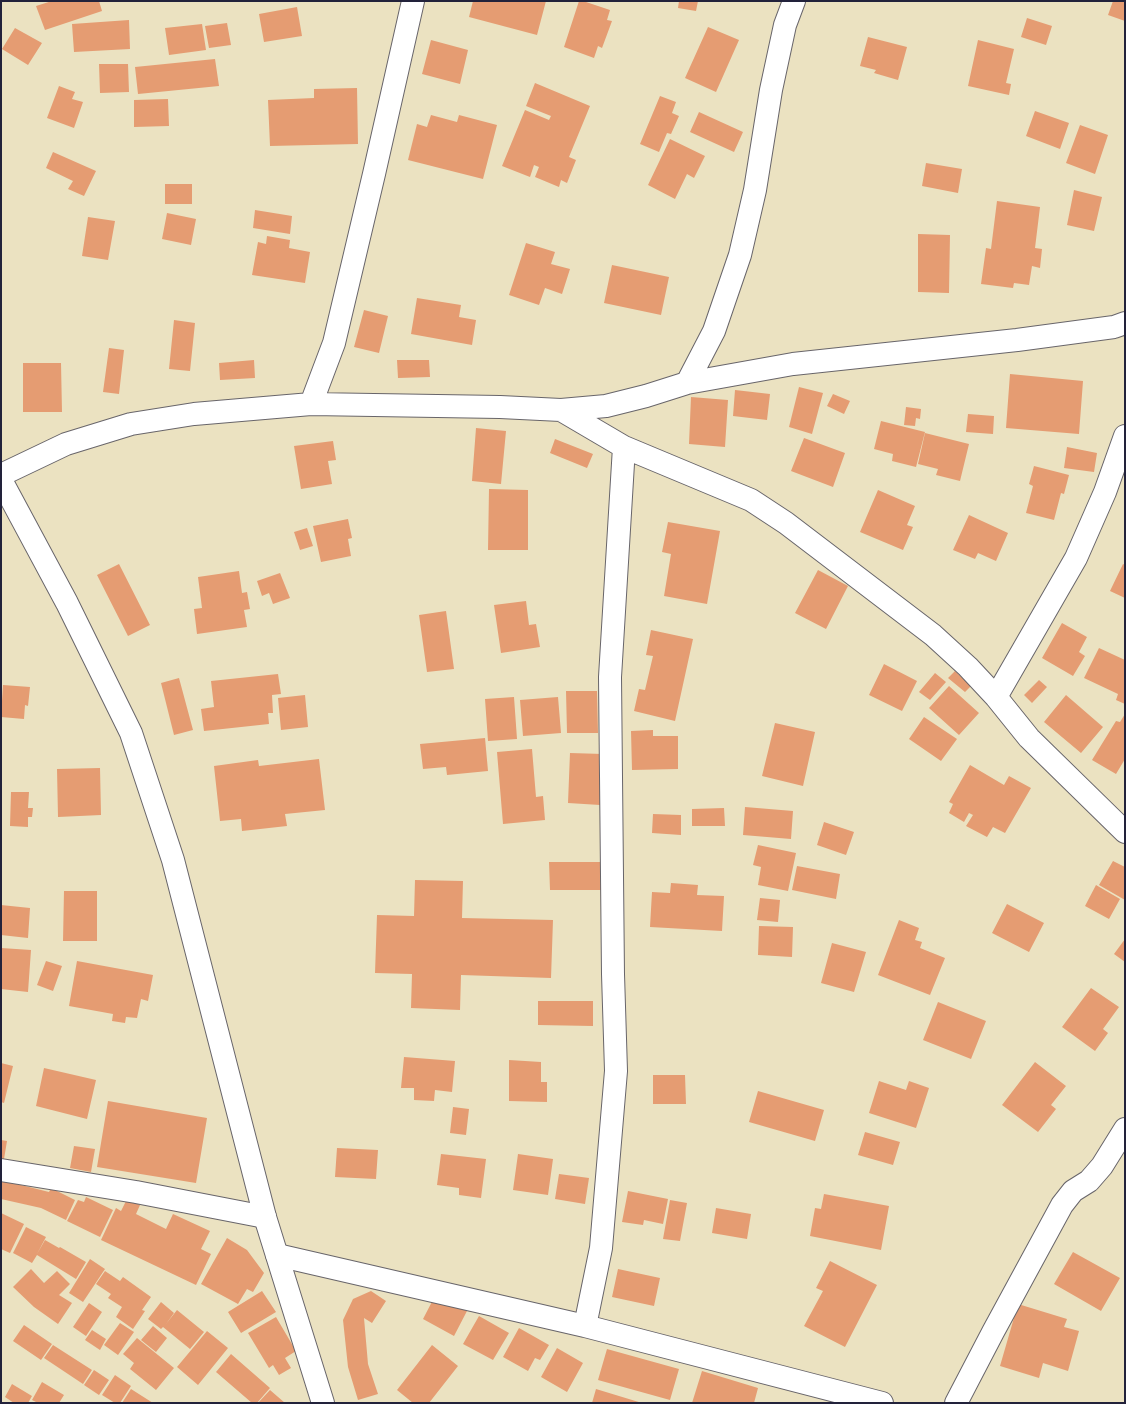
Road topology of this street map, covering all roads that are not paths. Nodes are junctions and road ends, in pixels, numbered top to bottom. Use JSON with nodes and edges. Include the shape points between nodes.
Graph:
{"nodes":[{"id":1,"x":413,"y":1,"type":"edge"},
{"id":2,"x":794,"y":1,"type":"edge"},
{"id":3,"x":1125,"y":323,"type":"edge"},
{"id":4,"x":687,"y":383,"type":"junction"},
{"id":5,"x":312,"y":404,"type":"junction"},
{"id":6,"x":561,"y":410,"type":"junction"},
{"id":7,"x":1125,"y":436,"type":"edge"},
{"id":8,"x":624,"y":447,"type":"junction"},
{"id":9,"x":1,"y":474,"type":"edge"},
{"id":10,"x":1,"y":480,"type":"edge"},
{"id":11,"x":996,"y":697,"type":"junction"},
{"id":12,"x":1125,"y":832,"type":"edge"},
{"id":13,"x":1125,"y":1129,"type":"edge"},
{"id":14,"x":1,"y":1170,"type":"edge"},
{"id":15,"x":265,"y":1217,"type":"junction"},
{"id":16,"x":276,"y":1256,"type":"junction"},
{"id":17,"x":585,"y":1326,"type":"junction"},
{"id":18,"x":323,"y":1403,"type":"edge"},
{"id":19,"x":882,"y":1403,"type":"edge"},
{"id":20,"x":956,"y":1403,"type":"edge"}],
"edges":[{"from":1,"to":5,"type":"street","via":[[334,343]]},
{"from":2,"to":4,"type":"street","via":[[785,25],[755,190],[740,256],[714,331]]},
{"from":3,"to":4,"type":"street","via":[[1114,327],[1017,340],[793,364]]},
{"from":4,"to":6,"type":"street","via":[[606,406]]},
{"from":5,"to":6,"type":"street"},
{"from":5,"to":9,"type":"street","via":[[194,414],[131,424],[66,444]]},
{"from":6,"to":8,"type":"street"},
{"from":7,"to":11,"type":"street","via":[[1105,492],[1076,558]]},
{"from":8,"to":11,"type":"street","via":[[751,500],[786,523],[933,635]]},
{"from":8,"to":17,"type":"street","via":[[610,677],[616,1071],[601,1248]]},
{"from":10,"to":15,"type":"street","via":[[67,603],[131,733],[173,860]]},
{"from":11,"to":12,"type":"street","via":[[1029,738]]},
{"from":13,"to":20,"type":"street","via":[[1102,1166],[1088,1181],[1073,1191],[1062,1205]]},
{"from":14,"to":15,"type":"street","via":[[136,1192]]},
{"from":15,"to":16,"type":"street"},
{"from":16,"to":17,"type":"street"},
{"from":16,"to":18,"type":"street"},
{"from":17,"to":19,"type":"street"}]}
